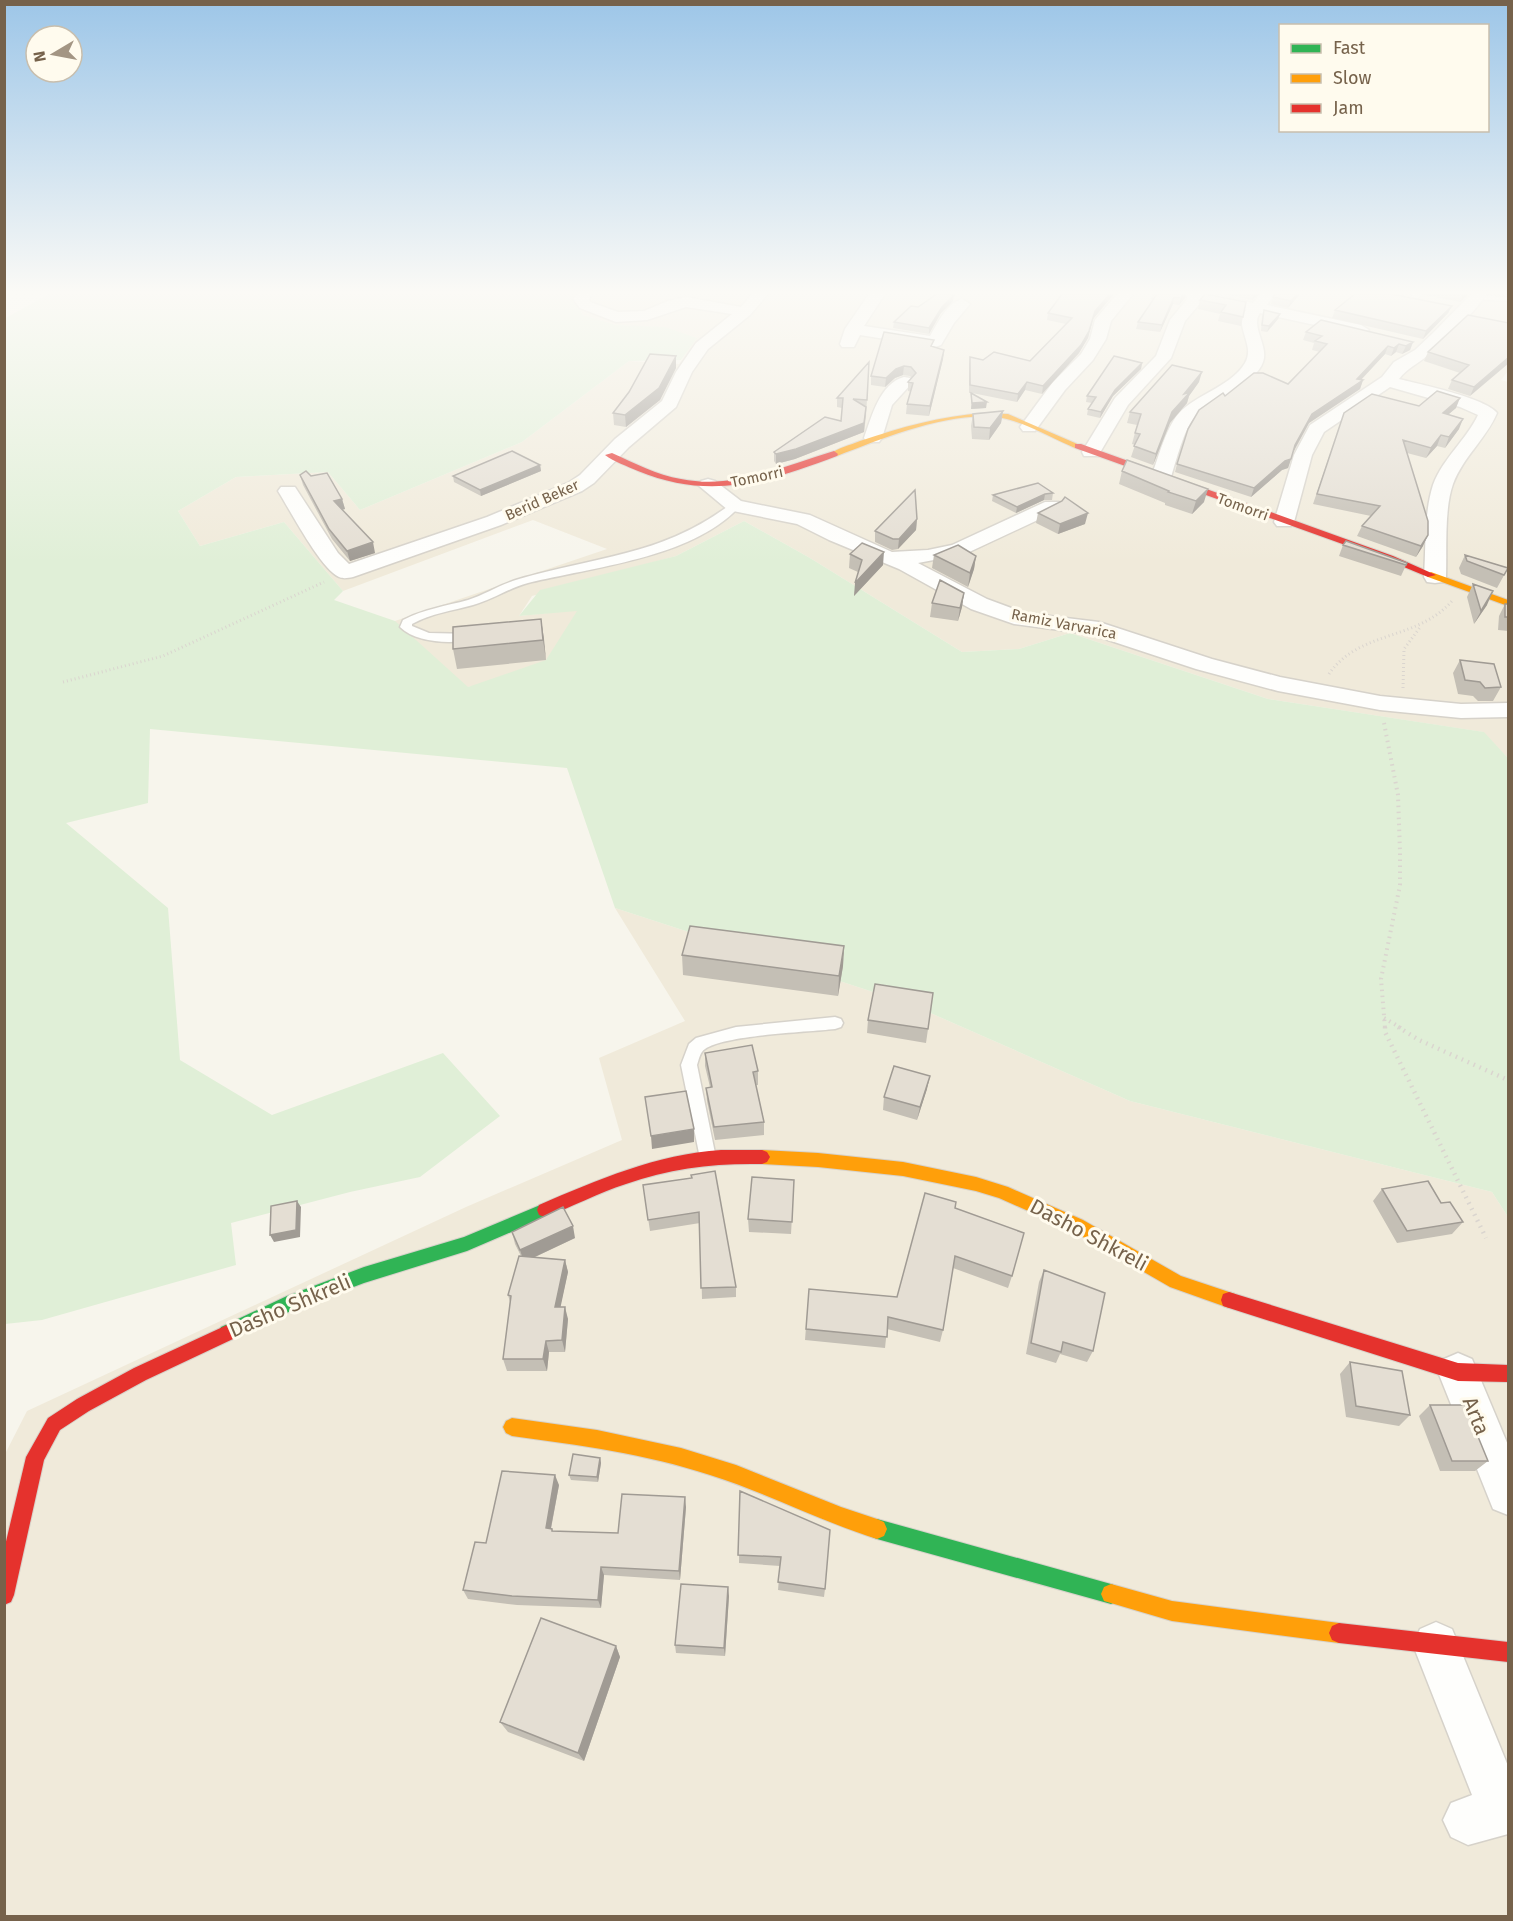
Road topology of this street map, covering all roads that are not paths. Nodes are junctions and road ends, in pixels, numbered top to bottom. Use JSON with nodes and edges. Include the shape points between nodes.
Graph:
{"nodes":[{"id":1,"x":679,"y":384,"type":"edge"},
{"id":2,"x":903,"y":384,"type":"edge"},
{"id":3,"x":1061,"y":384,"type":"edge"},
{"id":4,"x":1136,"y":384,"type":"edge"},
{"id":5,"x":1232,"y":384,"type":"edge"},
{"id":6,"x":1384,"y":384,"type":"edge"},
{"id":7,"x":1397,"y":384,"type":"edge"},
{"id":8,"x":1029,"y":427,"type":"junction"},
{"id":9,"x":873,"y":438,"type":"junction"},
{"id":10,"x":1091,"y":452,"type":"junction"},
{"id":11,"x":609,"y":455,"type":"junction"},
{"id":12,"x":1161,"y":477,"type":"junction"},
{"id":13,"x":708,"y":486,"type":"junction"},
{"id":14,"x":288,"y":491,"type":"dead end"},
{"id":15,"x":735,"y":506,"type":"junction"},
{"id":16,"x":1052,"y":506,"type":"edge"},
{"id":17,"x":1284,"y":522,"type":"junction"},
{"id":18,"x":892,"y":558,"type":"junction"},
{"id":19,"x":1435,"y":578,"type":"junction"},
{"id":20,"x":1509,"y":603,"type":"edge"},
{"id":21,"x":486,"y":636,"type":"edge"},
{"id":22,"x":1509,"y":710,"type":"edge"},
{"id":23,"x":835,"y":1023,"type":"dead end"},
{"id":24,"x":707,"y":1158,"type":"junction"},
{"id":25,"x":1458,"y":1372,"type":"junction"},
{"id":26,"x":1509,"y":1374,"type":"edge"},
{"id":27,"x":512,"y":1427,"type":"dead end"},
{"id":28,"x":1509,"y":1494,"type":"edge"},
{"id":29,"x":4,"y":1595,"type":"edge"},
{"id":30,"x":1436,"y":1645,"type":"junction"},
{"id":31,"x":1509,"y":1652,"type":"edge"},
{"id":32,"x":1468,"y":1820,"type":"dead end"}],
"edges":[{"from":1,"to":11,"type":"street","name":"Berid Beker","via":[[670,403]]},
{"from":2,"to":9,"type":"street","via":[[885,404]]},
{"from":3,"to":8,"type":"street"},
{"from":4,"to":10,"type":"street","via":[[1112,414]]},
{"from":5,"to":12,"type":"street","via":[[1188,414]]},
{"from":6,"to":17,"type":"street","via":[[1316,429],[1303,455]]},
{"from":7,"to":19,"type":"street","via":[[1488,413],[1443,485]]},
{"from":8,"to":9,"type":"street","name":"Tomorri","via":[[1005,416],[987,415],[947,420]]},
{"from":8,"to":10,"type":"street","name":"Tomorri"},
{"from":9,"to":13,"type":"street","name":"Tomorri","via":[[777,474]]},
{"from":10,"to":12,"type":"street","name":"Tomorri"},
{"from":11,"to":13,"type":"street","name":"Ramiz Varvarica","via":[[661,476]]},
{"from":11,"to":14,"type":"street","name":"Berid Beker","via":[[587,479],[560,495],[345,572],[330,557]]},
{"from":12,"to":17,"type":"street","name":"Tomorri"},
{"from":13,"to":15,"type":"street","name":"Ramiz Varvarica"},
{"from":15,"to":18,"type":"street","name":"Ramiz Varvarica","via":[[804,519]]},
{"from":15,"to":21,"type":"lane","via":[[701,531],[659,547],[521,582],[473,601],[416,616],[406,627],[432,637]]},
{"from":16,"to":18,"type":"street","via":[[958,550]]},
{"from":17,"to":19,"type":"street","name":"Tomorri","via":[[1390,558]]},
{"from":18,"to":22,"type":"street","name":"Ramiz Varvarica","via":[[979,604],[1022,619],[1091,627],[1278,684],[1402,706]]},
{"from":19,"to":20,"type":"street","name":"Tomorri"},
{"from":23,"to":24,"type":"lane","via":[[736,1033],[702,1042],[695,1048],[689,1065]]},
{"from":24,"to":25,"type":"street","name":"Dasho Shkreli","via":[[818,1160],[926,1173],[976,1184],[1077,1225],[1176,1282]]},
{"from":24,"to":29,"type":"street","name":"Dasho Shkreli","via":[[610,1180],[467,1244],[364,1275],[287,1304],[83,1405],[54,1424],[35,1456]]},
{"from":25,"to":26,"type":"street","name":"Dasho Shkreli"},
{"from":25,"to":28,"type":"street","name":"Arta"},
{"from":27,"to":30,"type":"street","via":[[610,1440],[679,1457],[736,1474],[842,1519],[1172,1611]]},
{"from":30,"to":31,"type":"street"},
{"from":30,"to":32,"type":"street","via":[[1503,1812]]}]}
